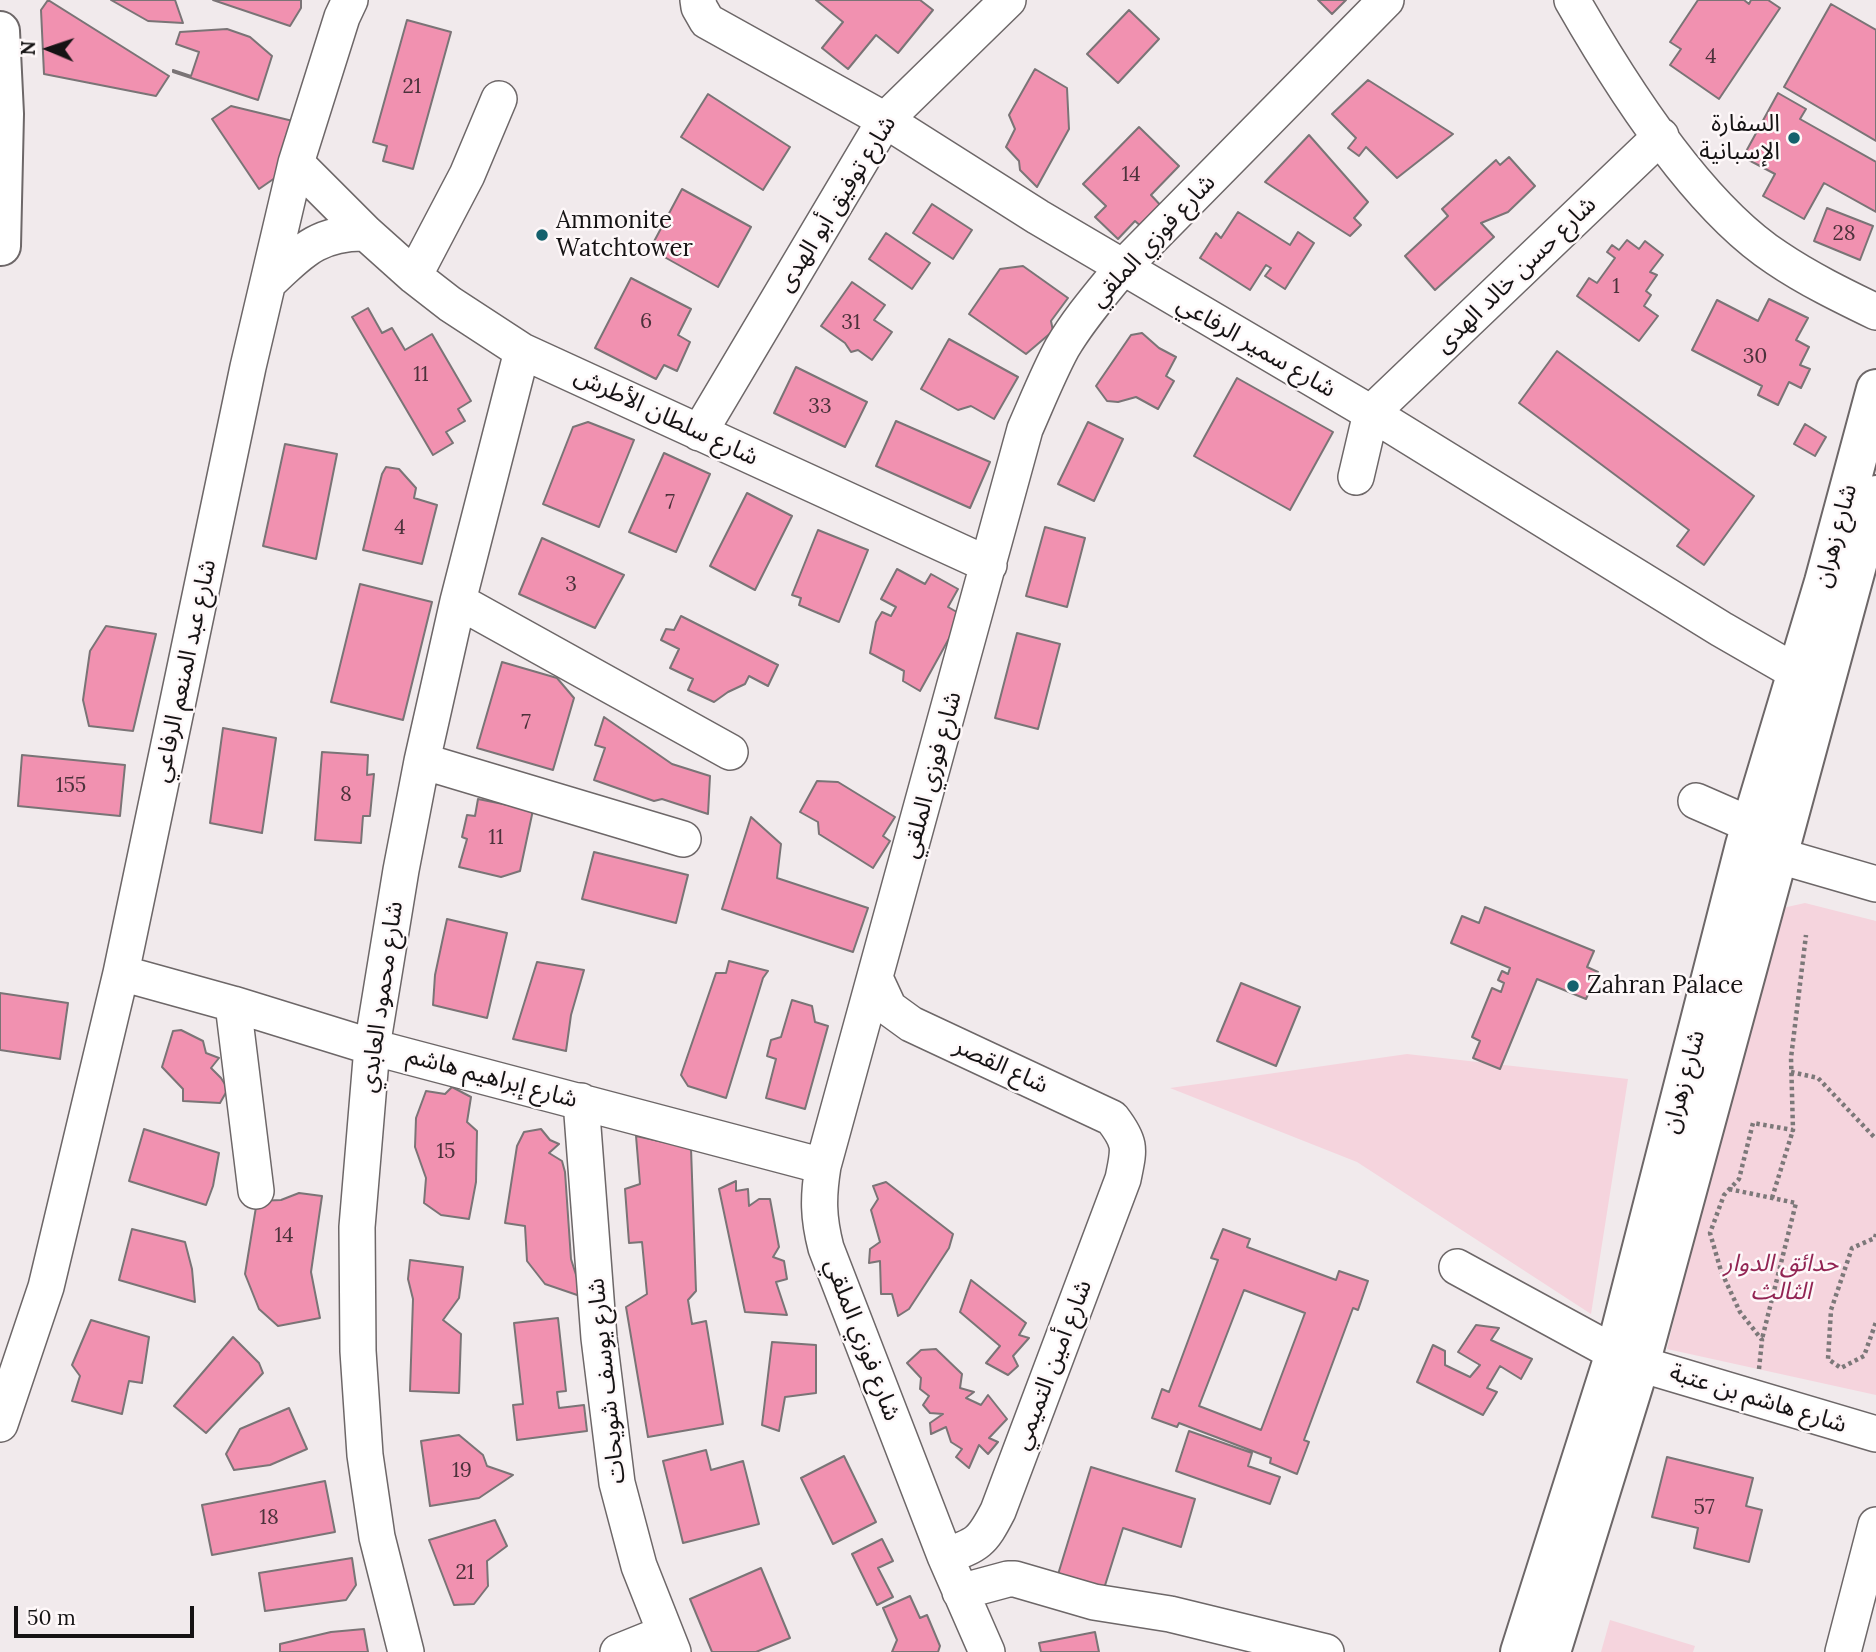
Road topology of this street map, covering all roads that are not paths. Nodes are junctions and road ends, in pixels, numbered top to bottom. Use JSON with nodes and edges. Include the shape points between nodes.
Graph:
{"nodes":[{"id":1,"x":351,"y":0,"type":"edge"},
{"id":2,"x":698,"y":0,"type":"edge"},
{"id":3,"x":1007,"y":0,"type":"edge"},
{"id":4,"x":1387,"y":0,"type":"edge"},
{"id":5,"x":1572,"y":0,"type":"edge"},
{"id":6,"x":0,"y":31,"type":"edge"},
{"id":7,"x":499,"y":99,"type":"dead end"},
{"id":8,"x":885,"y":120,"type":"junction"},
{"id":9,"x":1661,"y":136,"type":"junction"},
{"id":10,"x":296,"y":163,"type":"junction"},
{"id":11,"x":366,"y":233,"type":"junction"},
{"id":12,"x":0,"y":248,"type":"edge"},
{"id":13,"x":1122,"y":268,"type":"junction"},
{"id":14,"x":414,"y":276,"type":"junction"},
{"id":15,"x":270,"y":282,"type":"junction"},
{"id":16,"x":1876,"y":312,"type":"edge"},
{"id":17,"x":522,"y":351,"type":"junction"},
{"id":18,"x":1876,"y":389,"type":"edge"},
{"id":19,"x":1371,"y":414,"type":"junction"},
{"id":20,"x":699,"y":433,"type":"junction"},
{"id":21,"x":1356,"y":477,"type":"dead end"},
{"id":22,"x":1876,"y":495,"type":"edge"},
{"id":23,"x":989,"y":565,"type":"junction"},
{"id":24,"x":458,"y":601,"type":"junction"},
{"id":25,"x":1810,"y":680,"type":"junction"},
{"id":26,"x":730,"y":752,"type":"dead end"},
{"id":27,"x":422,"y":761,"type":"junction"},
{"id":28,"x":1696,"y":801,"type":"dead end"},
{"id":29,"x":683,"y":839,"type":"dead end"},
{"id":30,"x":1758,"y":842,"type":"junction"},
{"id":31,"x":1876,"y":884,"type":"edge"},
{"id":32,"x":121,"y":973,"type":"junction"},
{"id":33,"x":876,"y":980,"type":"junction"},
{"id":34,"x":233,"y":1004,"type":"junction"},
{"id":35,"x":372,"y":1047,"type":"junction"},
{"id":36,"x":582,"y":1101,"type":"junction"},
{"id":37,"x":1129,"y":1149,"type":"joint"},
{"id":38,"x":823,"y":1166,"type":"junction"},
{"id":39,"x":256,"y":1191,"type":"dead end"},
{"id":40,"x":1457,"y":1267,"type":"dead end"},
{"id":41,"x":29,"y":1345,"type":"junction"},
{"id":42,"x":1627,"y":1359,"type":"junction"},
{"id":43,"x":0,"y":1395,"type":"edge"},
{"id":44,"x":0,"y":1424,"type":"edge"},
{"id":45,"x":1876,"y":1434,"type":"edge"},
{"id":46,"x":1876,"y":1525,"type":"edge"},
{"id":47,"x":945,"y":1556,"type":"junction"},
{"id":48,"x":960,"y":1591,"type":"junction"},
{"id":49,"x":1866,"y":1606,"type":"edge"},
{"id":50,"x":669,"y":1642,"type":"edge"},
{"id":51,"x":406,"y":1652,"type":"edge"},
{"id":52,"x":618,"y":1652,"type":"edge"},
{"id":53,"x":987,"y":1652,"type":"edge"},
{"id":54,"x":1326,"y":1652,"type":"edge"},
{"id":55,"x":1520,"y":1652,"type":"edge"},
{"id":56,"x":1551,"y":1652,"type":"edge"},
{"id":57,"x":1843,"y":1652,"type":"edge"}],
"edges":[{"from":1,"to":10,"type":"street","name":"شارع عبد المنعم الرفاعي"},
{"from":2,"to":8,"type":"street","name":"شارع سمير الرفاعي","via":[[707,20]]},
{"from":3,"to":8,"type":"street","name":"شارع توفيق أبو الهدى"},
{"from":4,"to":13,"type":"street","name":"شارع فوزي الملقي"},
{"from":5,"to":9,"type":"street"},
{"from":6,"to":12,"type":"main road","via":[[5,114]]},
{"from":7,"to":14,"type":"street","via":[[467,175]]},
{"from":8,"to":13,"type":"street","name":"شارع سمير الرفاعي"},
{"from":8,"to":20,"type":"street","name":"شارع توفيق أبو الهدى"},
{"from":9,"to":16,"type":"street","via":[[1745,234],[1777,258]]},
{"from":9,"to":19,"type":"street","name":"شارع حسن خالد الهدى"},
{"from":10,"to":11,"type":"street","name":"شارع سلطان الأطرش"},
{"from":10,"to":15,"type":"street","name":"شارع عبد المنعم الرفاعي"},
{"from":11,"to":14,"type":"street","name":"شارع سلطان الأطرش"},
{"from":11,"to":15,"type":"street","via":[[326,237]]},
{"from":13,"to":19,"type":"street","name":"شارع سمير الرفاعي"},
{"from":13,"to":23,"type":"street","name":"شارع فوزي الملقي","via":[[1063,347],[1025,429]]},
{"from":14,"to":17,"type":"street","name":"شارع سلطان الأطرش"},
{"from":15,"to":32,"type":"street","name":"شارع عبد المنعم الرفاعي"},
{"from":17,"to":20,"type":"street","name":"شارع سلطان الأطرش"},
{"from":17,"to":24,"type":"street","name":"شارع محمود العابدي"},
{"from":18,"to":25,"type":"main road","name":"شارع زهران"},
{"from":19,"to":21,"type":"street"},
{"from":19,"to":25,"type":"street","name":"شارع سمير الرفاعي"},
{"from":20,"to":23,"type":"street","name":"شارع سلطان الأطرش"},
{"from":22,"to":25,"type":"main road","name":"شارع زهران"},
{"from":23,"to":33,"type":"street","name":"شارع فوزي الملقي"},
{"from":24,"to":26,"type":"street"},
{"from":24,"to":27,"type":"street","name":"شارع محمود العابدي"},
{"from":25,"to":30,"type":"main road","name":"شارع زهران"},
{"from":27,"to":29,"type":"street"},
{"from":27,"to":35,"type":"street","name":"شارع محمود العابدي"},
{"from":28,"to":30,"type":"street"},
{"from":30,"to":31,"type":"street"},
{"from":30,"to":42,"type":"main road","name":"شارع زهران"},
{"from":32,"to":34,"type":"street","name":"شارع إبراهيم هاشم"},
{"from":32,"to":41,"type":"street","name":"شارع عبد المنعم الرفاعي"},
{"from":33,"to":37,"type":"street","name":"شاع القصر","via":[[889,1008],[911,1024],[1112,1118]]},
{"from":33,"to":38,"type":"street","name":"شارع فوزي الملقي"},
{"from":34,"to":35,"type":"street","name":"شارع إبراهيم هاشم"},
{"from":34,"to":39,"type":"street"},
{"from":35,"to":36,"type":"street","name":"شارع إبراهيم هاشم"},
{"from":35,"to":51,"type":"street","name":"شارع محمود العابدي","via":[[357,1227],[358,1351],[365,1455],[377,1537]]},
{"from":36,"to":38,"type":"street","name":"شارع إبراهيم هاشم"},
{"from":36,"to":50,"type":"street","name":"شارع يوسف شويحات","via":[[599,1338],[617,1483],[639,1566]]},
{"from":37,"to":47,"type":"street","name":"شارع أمين التميمي","via":[[1123,1179],[998,1511],[986,1534],[971,1547]]},
{"from":38,"to":47,"type":"street","name":"شارع فوزي الملقي","via":[[819,1221],[826,1248]]},
{"from":40,"to":42,"type":"street","name":"شارع هاشم بن عتبة"},
{"from":41,"to":43,"type":"street","name":"شارع عبد المنعم الرفاعي"},
{"from":41,"to":44,"type":"street","name":"شارع عبد المنعم الرفاعي"},
{"from":42,"to":45,"type":"street","name":"شارع هاشم بن عتبة"},
{"from":42,"to":55,"type":"main road","name":"شارع زهران"},
{"from":42,"to":56,"type":"main road","name":"شارع زهران"},
{"from":46,"to":49,"type":"street"},
{"from":47,"to":48,"type":"street","name":"شارع فوزي الملقي"},
{"from":48,"to":53,"type":"street","name":"شارع فوزي الملقي"},
{"from":48,"to":54,"type":"street","via":[[1015,1579],[1094,1602],[1170,1614]]},
{"from":49,"to":57,"type":"street"},
{"from":50,"to":52,"type":"street"}]}
